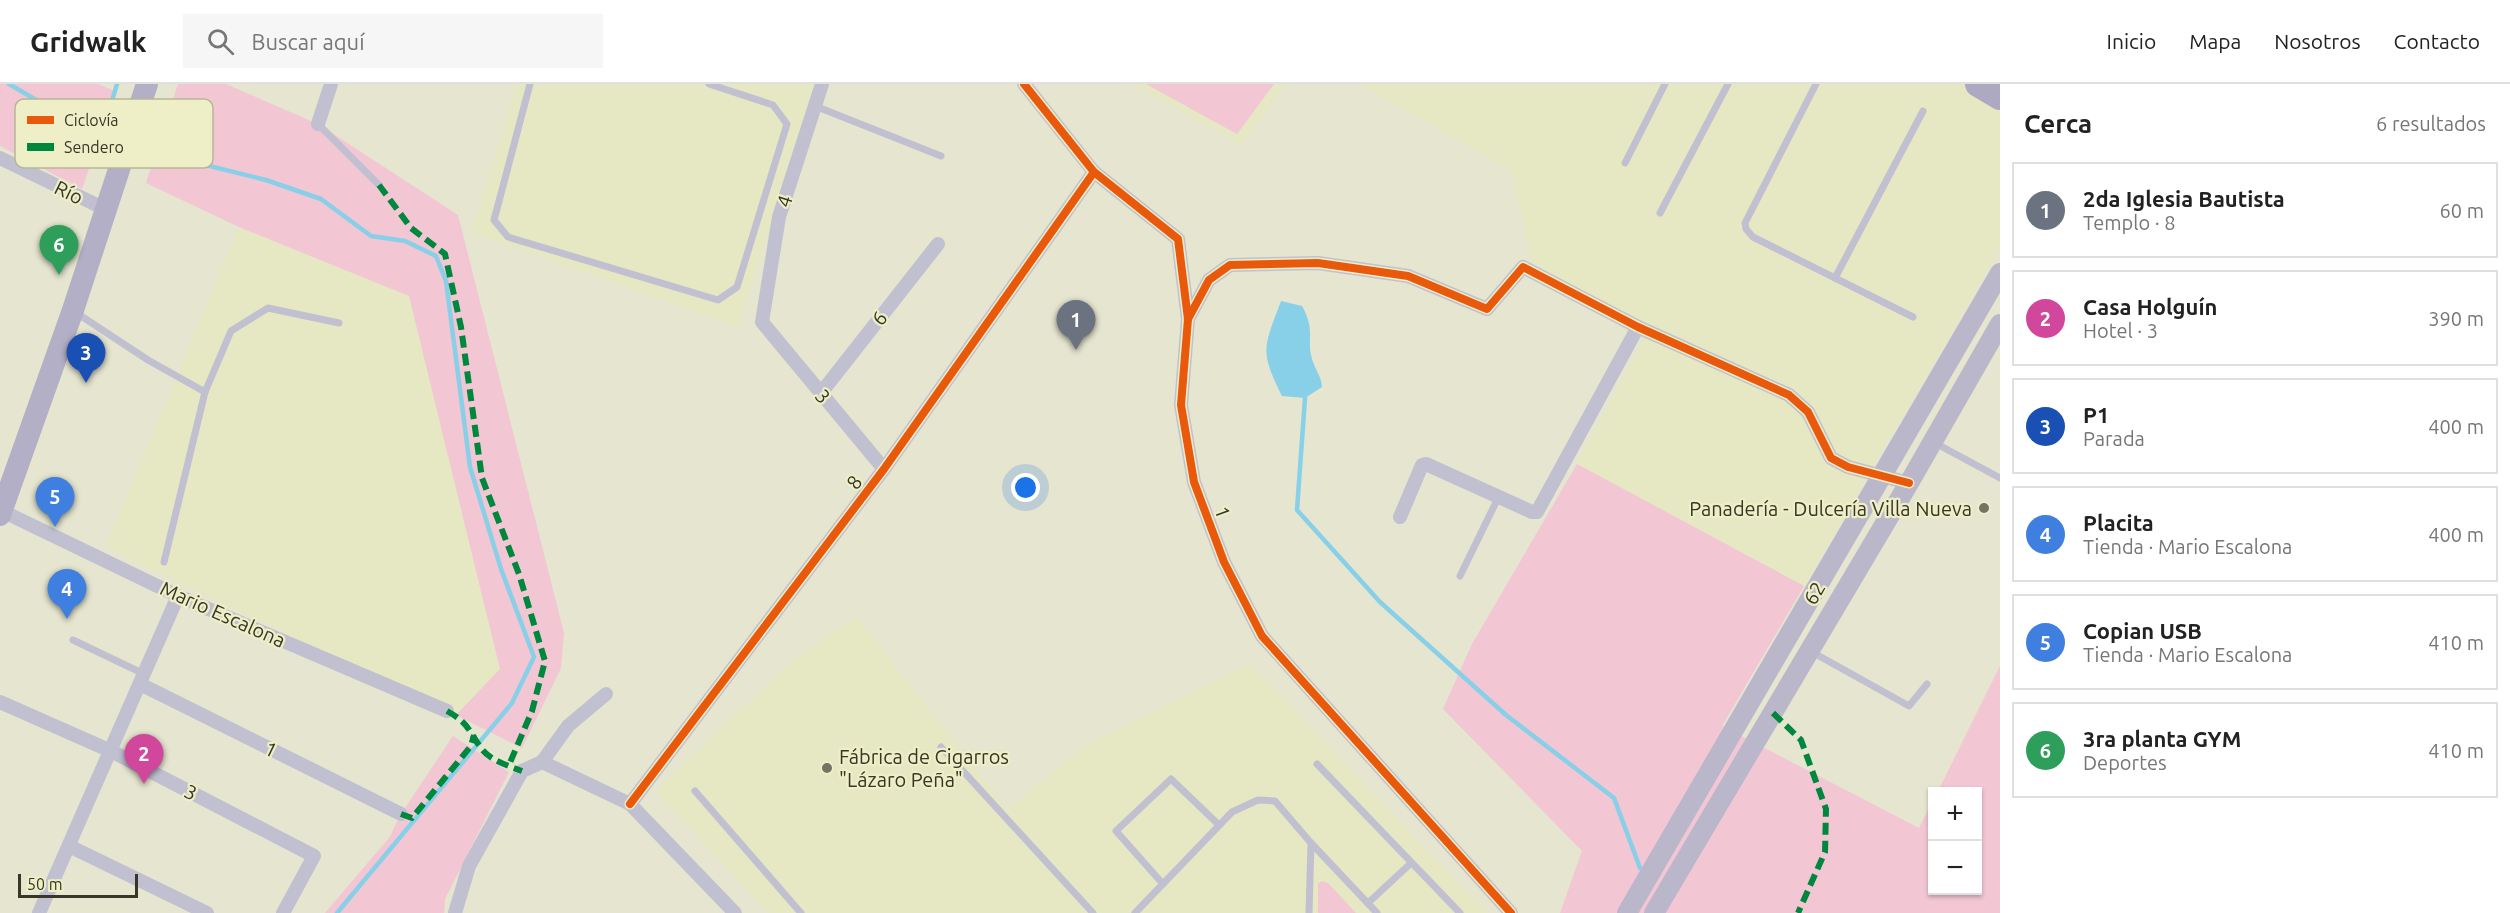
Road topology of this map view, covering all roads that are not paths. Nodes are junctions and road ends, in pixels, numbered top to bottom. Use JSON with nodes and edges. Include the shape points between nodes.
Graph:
{"nodes":[{"id":1,"x":332,"y":84,"type":"edge"},
{"id":2,"x":530,"y":84,"type":"edge"},
{"id":3,"x":709,"y":84,"type":"edge"},
{"id":4,"x":822,"y":84,"type":"edge"},
{"id":5,"x":1024,"y":84,"type":"edge"},
{"id":6,"x":1665,"y":84,"type":"edge"},
{"id":7,"x":1728,"y":84,"type":"edge"},
{"id":8,"x":1816,"y":84,"type":"edge"},
{"id":9,"x":1978,"y":84,"type":"edge"},
{"id":10,"x":2000,"y":96,"type":"edge"},
{"id":11,"x":814,"y":106,"type":"junction"},
{"id":12,"x":1923,"y":111,"type":"dead end"},
{"id":13,"x":318,"y":124,"type":"joint"},
{"id":14,"x":941,"y":156,"type":"dead end"},
{"id":15,"x":0,"y":158,"type":"edge"},
{"id":16,"x":1625,"y":163,"type":"dead end"},
{"id":17,"x":15,"y":165,"type":"edge"},
{"id":18,"x":21,"y":168,"type":"edge"},
{"id":19,"x":118,"y":168,"type":"edge"},
{"id":20,"x":1094,"y":172,"type":"junction"},
{"id":21,"x":379,"y":185,"type":"dead end"},
{"id":22,"x":105,"y":209,"type":"junction"},
{"id":23,"x":1660,"y":213,"type":"dead end"},
{"id":24,"x":938,"y":244,"type":"dead end"},
{"id":25,"x":2000,"y":273,"type":"edge"},
{"id":26,"x":1835,"y":278,"type":"junction"},
{"id":27,"x":73,"y":310,"type":"junction"},
{"id":28,"x":1913,"y":317,"type":"dead end"},
{"id":29,"x":1188,"y":319,"type":"junction"},
{"id":30,"x":762,"y":322,"type":"joint"},
{"id":31,"x":339,"y":323,"type":"dead end"},
{"id":32,"x":2000,"y":324,"type":"edge"},
{"id":33,"x":1638,"y":327,"type":"junction"},
{"id":34,"x":205,"y":392,"type":"junction"},
{"id":35,"x":821,"y":393,"type":"junction"},
{"id":36,"x":1933,"y":442,"type":"junction"},
{"id":37,"x":884,"y":469,"type":"junction"},
{"id":38,"x":1882,"y":477,"type":"junction"},
{"id":39,"x":2000,"y":478,"type":"edge"},
{"id":40,"x":1909,"y":483,"type":"junction"},
{"id":41,"x":1499,"y":496,"type":"junction"},
{"id":42,"x":1,"y":513,"type":"edge"},
{"id":43,"x":1400,"y":517,"type":"dead end"},
{"id":44,"x":164,"y":562,"type":"dead end"},
{"id":45,"x":1460,"y":576,"type":"dead end"},
{"id":46,"x":178,"y":596,"type":"junction"},
{"id":47,"x":73,"y":640,"type":"dead end"},
{"id":48,"x":1810,"y":650,"type":"junction"},
{"id":49,"x":142,"y":679,"type":"junction"},
{"id":50,"x":1927,"y":684,"type":"dead end"},
{"id":51,"x":606,"y":694,"type":"dead end"},
{"id":52,"x":0,"y":702,"type":"edge"},
{"id":53,"x":447,"y":711,"type":"dead end"},
{"id":54,"x":941,"y":747,"type":"dead end"},
{"id":55,"x":111,"y":751,"type":"junction"},
{"id":56,"x":542,"y":762,"type":"junction"},
{"id":57,"x":1317,"y":764,"type":"dead end"},
{"id":58,"x":695,"y":791,"type":"dead end"},
{"id":59,"x":630,"y":804,"type":"junction"},
{"id":60,"x":401,"y":814,"type":"dead end"},
{"id":61,"x":1219,"y":825,"type":"junction"},
{"id":62,"x":1311,"y":843,"type":"junction"},
{"id":63,"x":69,"y":846,"type":"junction"},
{"id":64,"x":1410,"y":864,"type":"junction"},
{"id":65,"x":1163,"y":884,"type":"junction"},
{"id":66,"x":1368,"y":903,"type":"junction"},
{"id":67,"x":39,"y":913,"type":"edge"},
{"id":68,"x":207,"y":913,"type":"edge"},
{"id":69,"x":283,"y":913,"type":"edge"},
{"id":70,"x":455,"y":913,"type":"edge"},
{"id":71,"x":735,"y":913,"type":"edge"},
{"id":72,"x":801,"y":913,"type":"edge"},
{"id":73,"x":1093,"y":913,"type":"edge"},
{"id":74,"x":1135,"y":913,"type":"edge"},
{"id":75,"x":1309,"y":913,"type":"edge"},
{"id":76,"x":1377,"y":913,"type":"edge"},
{"id":77,"x":1460,"y":913,"type":"edge"},
{"id":78,"x":1511,"y":913,"type":"edge"},
{"id":79,"x":1627,"y":913,"type":"edge"},
{"id":80,"x":1654,"y":913,"type":"edge"}],
"edges":[{"from":1,"to":13,"type":"street"},
{"from":2,"to":3,"type":"lane","via":[[494,220],[508,237],[718,300],[737,287],[787,124],[774,105]]},
{"from":4,"to":11,"type":"street","name":"4"},
{"from":5,"to":20,"type":"street","name":"1"},
{"from":6,"to":16,"type":"lane"},
{"from":7,"to":23,"type":"lane"},
{"from":8,"to":26,"type":"lane","via":[[1745,223],[1753,237]]},
{"from":9,"to":10,"type":"highway"},
{"from":11,"to":14,"type":"lane"},
{"from":11,"to":30,"type":"street","name":"4","via":[[779,217]]},
{"from":12,"to":26,"type":"lane"},
{"from":13,"to":21,"type":"lane"},
{"from":15,"to":17,"type":"street","name":"Río"},
{"from":18,"to":22,"type":"street","name":"Río"},
{"from":19,"to":22,"type":"main road"},
{"from":20,"to":29,"type":"street","name":"1","via":[[1178,239]]},
{"from":20,"to":37,"type":"street","name":"8"},
{"from":22,"to":27,"type":"main road"},
{"from":24,"to":35,"type":"street","name":"6"},
{"from":25,"to":38,"type":"street","name":"62"},
{"from":26,"to":28,"type":"lane"},
{"from":27,"to":34,"type":"lane"},
{"from":27,"to":42,"type":"main road"},
{"from":29,"to":33,"type":"street","via":[[1209,280],[1230,265],[1318,263],[1408,276],[1487,309],[1522,267]]},
{"from":29,"to":78,"type":"street","name":"1","via":[[1181,405],[1194,482],[1224,562],[1262,636]]},
{"from":30,"to":35,"type":"street","name":"3"},
{"from":31,"to":34,"type":"lane","via":[[268,308],[231,331]]},
{"from":32,"to":36,"type":"street","name":"62"},
{"from":33,"to":38,"type":"street","via":[[1789,395],[1808,412],[1831,458]]},
{"from":33,"to":41,"type":"street","via":[[1538,512]]},
{"from":34,"to":44,"type":"lane"},
{"from":35,"to":37,"type":"street","name":"3"},
{"from":36,"to":39,"type":"lane"},
{"from":36,"to":40,"type":"street","name":"62"},
{"from":37,"to":59,"type":"street","name":"8"},
{"from":38,"to":40,"type":"street"},
{"from":38,"to":79,"type":"street","name":"62"},
{"from":40,"to":48,"type":"street","name":"62"},
{"from":41,"to":43,"type":"street","via":[[1426,464],[1422,465]]},
{"from":41,"to":45,"type":"lane"},
{"from":42,"to":46,"type":"street","name":"Mario Escalona"},
{"from":46,"to":49,"type":"street"},
{"from":46,"to":53,"type":"street","name":"Mario Escalona"},
{"from":47,"to":49,"type":"lane","name":"1"},
{"from":48,"to":50,"type":"lane","via":[[1909,706]]},
{"from":48,"to":80,"type":"street","name":"62"},
{"from":49,"to":55,"type":"street"},
{"from":49,"to":60,"type":"street","name":"1"},
{"from":51,"to":56,"type":"street","via":[[568,726]]},
{"from":52,"to":55,"type":"street","name":"3"},
{"from":54,"to":73,"type":"lane"},
{"from":55,"to":63,"type":"street"},
{"from":55,"to":69,"type":"street","name":"3","via":[[314,856]]},
{"from":56,"to":59,"type":"street"},
{"from":56,"to":70,"type":"street","via":[[522,771],[469,866]]},
{"from":57,"to":64,"type":"lane"},
{"from":58,"to":72,"type":"lane"},
{"from":59,"to":71,"type":"street"},
{"from":61,"to":62,"type":"lane","via":[[1232,812],[1258,800],[1275,801]]},
{"from":61,"to":65,"type":"lane"},
{"from":61,"to":65,"type":"lane","via":[[1171,779],[1116,831]]},
{"from":62,"to":66,"type":"lane"},
{"from":62,"to":75,"type":"lane"},
{"from":63,"to":67,"type":"street"},
{"from":63,"to":68,"type":"street"},
{"from":64,"to":66,"type":"lane"},
{"from":64,"to":77,"type":"lane"},
{"from":65,"to":74,"type":"lane"},
{"from":66,"to":76,"type":"lane"}]}
